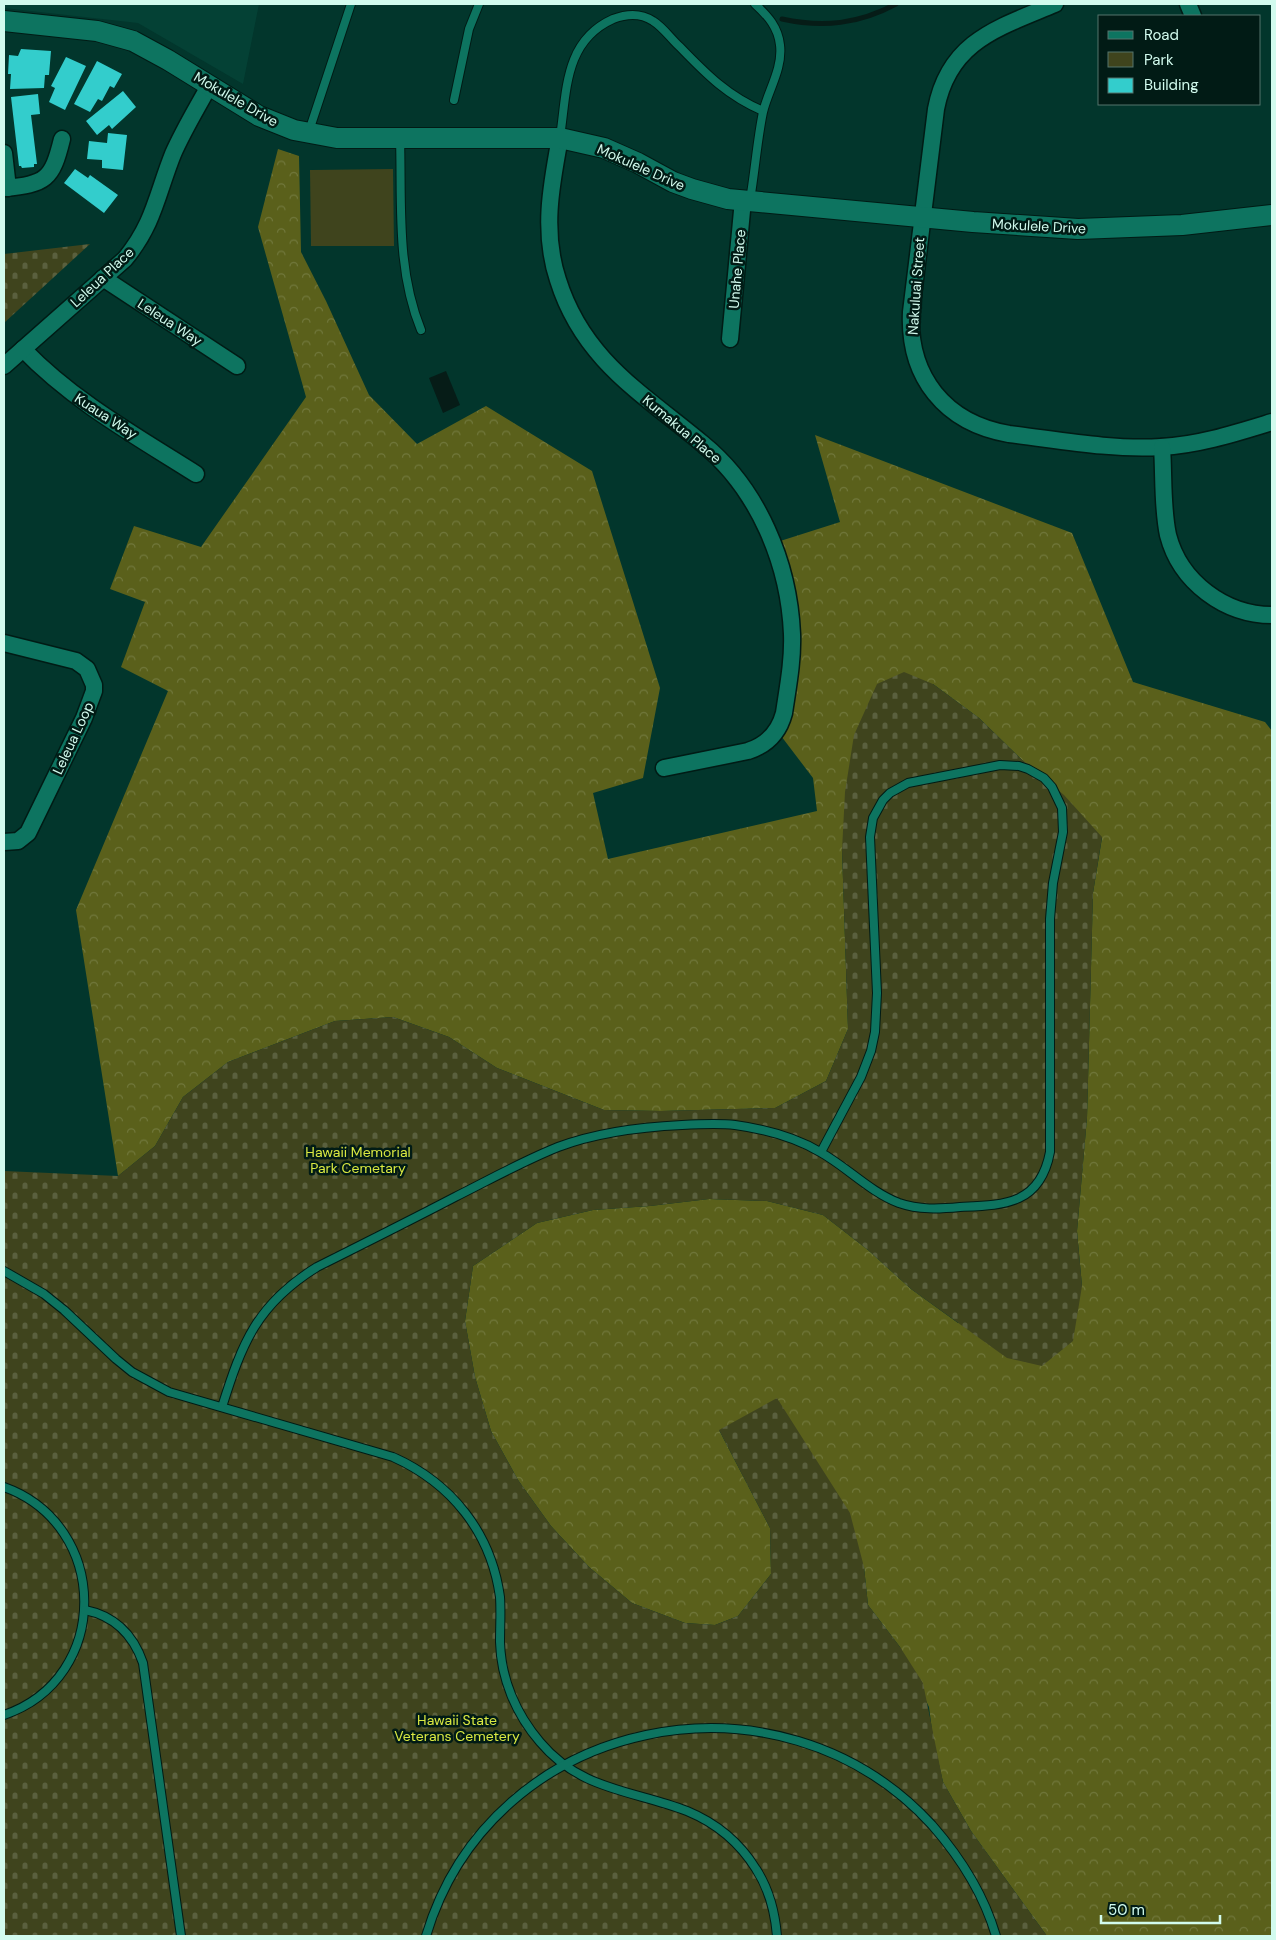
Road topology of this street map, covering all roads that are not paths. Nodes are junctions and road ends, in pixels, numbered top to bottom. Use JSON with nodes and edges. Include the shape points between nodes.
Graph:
{"nodes":[{"id":1,"x":351,"y":4,"type":"edge"},
{"id":2,"x":479,"y":4,"type":"edge"},
{"id":3,"x":755,"y":4,"type":"edge"},
{"id":4,"x":1055,"y":4,"type":"edge"},
{"id":5,"x":4,"y":21,"type":"edge"},
{"id":6,"x":210,"y":86,"type":"junction"},
{"id":7,"x":454,"y":100,"type":"dead end"},
{"id":8,"x":764,"y":111,"type":"junction"},
{"id":9,"x":308,"y":133,"type":"junction"},
{"id":10,"x":400,"y":138,"type":"junction"},
{"id":11,"x":560,"y":138,"type":"junction"},
{"id":12,"x":62,"y":139,"type":"dead end"},
{"id":13,"x":4,"y":153,"type":"edge"},
{"id":14,"x":6,"y":188,"type":"edge"},
{"id":15,"x":747,"y":201,"type":"junction"},
{"id":16,"x":1272,"y":215,"type":"edge"},
{"id":17,"x":922,"y":217,"type":"junction"},
{"id":18,"x":103,"y":278,"type":"junction"},
{"id":19,"x":421,"y":330,"type":"dead end"},
{"id":20,"x":730,"y":338,"type":"dead end"},
{"id":21,"x":23,"y":349,"type":"junction"},
{"id":22,"x":4,"y":366,"type":"edge"},
{"id":23,"x":237,"y":366,"type":"dead end"},
{"id":24,"x":1272,"y":422,"type":"edge"},
{"id":25,"x":1162,"y":447,"type":"junction"},
{"id":26,"x":196,"y":474,"type":"dead end"},
{"id":27,"x":1272,"y":615,"type":"edge"},
{"id":28,"x":4,"y":643,"type":"edge"},
{"id":29,"x":664,"y":768,"type":"dead end"},
{"id":30,"x":4,"y":842,"type":"edge"},
{"id":31,"x":821,"y":1152,"type":"junction"},
{"id":32,"x":4,"y":1271,"type":"edge"},
{"id":33,"x":222,"y":1407,"type":"junction"},
{"id":34,"x":4,"y":1487,"type":"edge"},
{"id":35,"x":85,"y":1610,"type":"junction"},
{"id":36,"x":4,"y":1715,"type":"edge"},
{"id":37,"x":565,"y":1765,"type":"junction"},
{"id":38,"x":181,"y":1936,"type":"edge"},
{"id":39,"x":426,"y":1936,"type":"edge"},
{"id":40,"x":777,"y":1936,"type":"edge"},
{"id":41,"x":996,"y":1936,"type":"edge"}],
"edges":[{"from":1,"to":9,"type":"lane"},
{"from":2,"to":7,"type":"lane","via":[[469,29]]},
{"from":3,"to":8,"type":"lane","via":[[776,29],[780,48],[778,68]]},
{"from":4,"to":17,"type":"street","name":"Nakuluai Street","via":[[984,35],[964,52],[952,68],[939,97]]},
{"from":5,"to":6,"type":"street","name":"Mokulele Drive","via":[[115,35],[151,50]]},
{"from":6,"to":9,"type":"street","name":"Mokulele Drive","via":[[259,116]]},
{"from":6,"to":18,"type":"street","name":"Leleua Place","via":[[173,155],[145,232],[125,259]]},
{"from":8,"to":11,"type":"lane","via":[[718,85],[652,20],[628,15],[602,25],[577,50],[570,71]]},
{"from":8,"to":15,"type":"lane"},
{"from":9,"to":10,"type":"street","name":"Mokulele Drive","via":[[337,138]]},
{"from":10,"to":11,"type":"street","name":"Mokulele Drive"},
{"from":10,"to":19,"type":"lane","via":[[404,266],[410,299]]},
{"from":11,"to":15,"type":"street","name":"Mokulele Drive","via":[[604,148],[692,189]]},
{"from":11,"to":29,"type":"street","name":"Kumakua Place","via":[[550,194],[549,237],[557,279],[573,318],[610,368],[705,445],[739,482],[768,532],[787,592],[791,656],[782,721],[773,736],[748,751]]},
{"from":12,"to":14,"type":"street","via":[[56,164],[48,175],[37,183]]},
{"from":13,"to":14,"type":"street"},
{"from":15,"to":17,"type":"street","name":"Mokulele Drive"},
{"from":15,"to":20,"type":"street","name":"Unahe Place"},
{"from":16,"to":17,"type":"street","name":"Mokulele Drive","via":[[1182,226],[1078,229]]},
{"from":17,"to":25,"type":"street","name":"Nakuluai Street","via":[[911,312],[912,343],[922,373],[940,399],[964,419],[993,431],[1123,447]]},
{"from":18,"to":21,"type":"street","name":"Leleua Place"},
{"from":18,"to":23,"type":"street","name":"Leleua Way"},
{"from":21,"to":22,"type":"street","name":"Leleua Place"},
{"from":21,"to":26,"type":"street","name":"Kuaua Way","via":[[91,407]]},
{"from":24,"to":25,"type":"street","name":"Nakuluai Street","via":[[1201,442]]},
{"from":25,"to":27,"type":"street","via":[[1166,522],[1173,550],[1180,562],[1197,584],[1222,602],[1250,613]]},
{"from":28,"to":30,"type":"street","name":"Leleua Loop","via":[[76,661],[87,669],[94,685],[84,718],[28,833],[18,841]]},
{"from":31,"to":31,"type":"lane","via":[[861,1077],[875,1032],[877,993],[870,837],[877,808],[890,793],[908,783],[1000,765],[1019,766],[1036,773],[1058,797],[1063,820],[1051,901],[1050,1152],[1040,1179],[1027,1193],[1009,1203],[924,1208],[887,1198]]},
{"from":31,"to":33,"type":"lane","via":[[775,1133],[713,1124],[628,1129],[551,1150],[317,1268],[290,1286],[266,1309],[248,1336]]},
{"from":32,"to":33,"type":"lane","via":[[44,1294],[132,1372],[169,1392]]},
{"from":33,"to":37,"type":"lane","via":[[392,1457],[425,1474],[453,1497],[476,1527],[492,1562],[500,1599],[502,1661],[519,1712],[535,1736]]},
{"from":34,"to":35,"type":"lane","via":[[37,1504],[61,1529],[80,1568]]},
{"from":35,"to":36,"type":"lane","via":[[77,1644],[61,1674],[36,1698]]},
{"from":35,"to":38,"type":"lane","via":[[107,1617],[123,1628],[143,1663]]},
{"from":37,"to":39,"type":"lane","via":[[520,1796],[481,1834],[450,1880]]},
{"from":37,"to":40,"type":"lane","via":[[604,1787],[687,1811],[730,1837],[761,1877],[773,1909]]},
{"from":37,"to":41,"type":"lane","via":[[590,1752],[642,1735],[697,1728],[779,1735],[831,1753],[880,1780],[934,1828],[972,1880]]}]}
